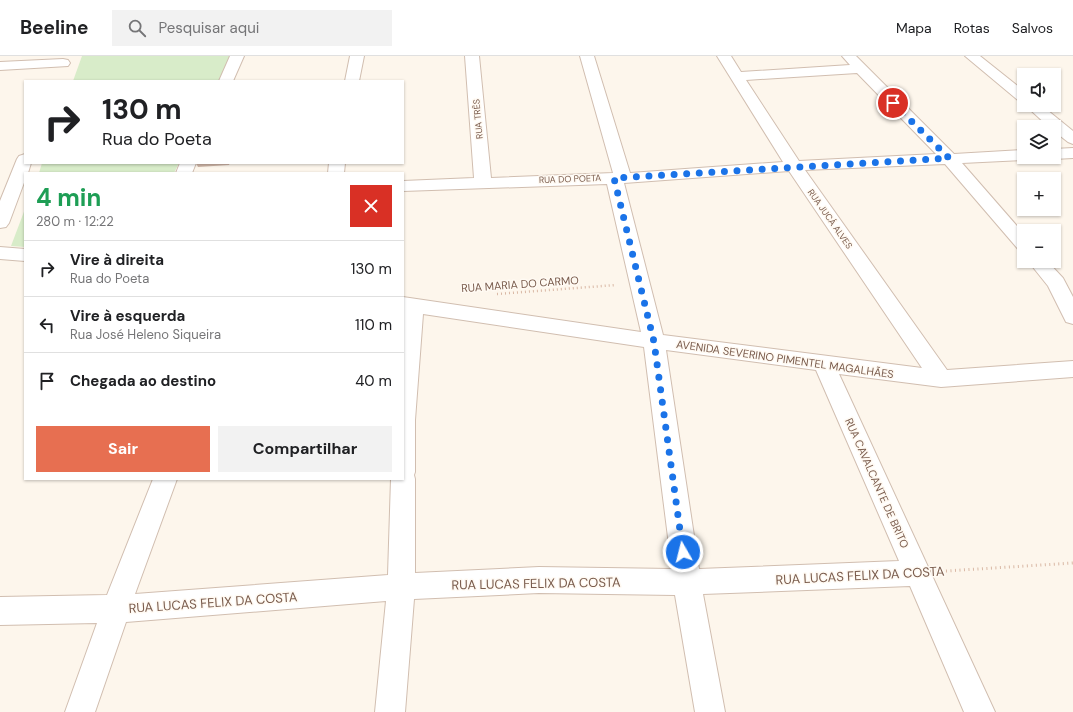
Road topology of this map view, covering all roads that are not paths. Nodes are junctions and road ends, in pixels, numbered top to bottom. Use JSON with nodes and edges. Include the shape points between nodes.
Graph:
{"nodes":[{"id":1,"x":237,"y":56,"type":"edge"},
{"id":2,"x":357,"y":56,"type":"edge"},
{"id":3,"x":472,"y":56,"type":"edge"},
{"id":4,"x":587,"y":56,"type":"edge"},
{"id":5,"x":724,"y":56,"type":"edge"},
{"id":6,"x":849,"y":56,"type":"edge"},
{"id":7,"x":972,"y":56,"type":"edge"},
{"id":8,"x":62,"y":64,"type":"edge"},
{"id":9,"x":0,"y":66,"type":"edge"},
{"id":10,"x":860,"y":70,"type":"junction"},
{"id":11,"x":737,"y":76,"type":"junction"},
{"id":12,"x":226,"y":80,"type":"edge"},
{"id":13,"x":352,"y":80,"type":"edge"},
{"id":14,"x":1017,"y":92,"type":"edge"},
{"id":15,"x":1040,"y":112,"type":"edge"},
{"id":16,"x":1073,"y":139,"type":"edge"},
{"id":17,"x":1073,"y":153,"type":"edge"},
{"id":18,"x":1061,"y":154,"type":"edge"},
{"id":19,"x":1017,"y":155,"type":"edge"},
{"id":20,"x":949,"y":158,"type":"junction"},
{"id":21,"x":24,"y":162,"type":"edge"},
{"id":22,"x":794,"y":166,"type":"junction"},
{"id":23,"x":618,"y":178,"type":"junction"},
{"id":24,"x":483,"y":182,"type":"junction"},
{"id":25,"x":404,"y":186,"type":"edge"},
{"id":26,"x":0,"y":223,"type":"edge"},
{"id":27,"x":1017,"y":237,"type":"edge"},
{"id":28,"x":0,"y":253,"type":"edge"},
{"id":29,"x":24,"y":255,"type":"edge"},
{"id":30,"x":1043,"y":268,"type":"edge"},
{"id":31,"x":408,"y":305,"type":"edge"},
{"id":32,"x":1073,"y":317,"type":"edge"},
{"id":33,"x":654,"y":342,"type":"junction"},
{"id":34,"x":824,"y":364,"type":"junction"},
{"id":35,"x":1072,"y":370,"type":"edge"},
{"id":36,"x":941,"y":379,"type":"junction"},
{"id":37,"x":404,"y":420,"type":"edge"},
{"id":38,"x":165,"y":480,"type":"edge"},
{"id":39,"x":403,"y":480,"type":"edge"},
{"id":40,"x":918,"y":573,"type":"junction"},
{"id":41,"x":687,"y":582,"type":"junction"},
{"id":42,"x":401,"y":587,"type":"junction"},
{"id":43,"x":116,"y":609,"type":"junction"},
{"id":44,"x":0,"y":611,"type":"edge"},
{"id":45,"x":80,"y":712,"type":"edge"},
{"id":46,"x":390,"y":712,"type":"edge"},
{"id":47,"x":710,"y":712,"type":"edge"},
{"id":48,"x":980,"y":712,"type":"edge"}],
"edges":[{"from":1,"to":12,"type":"street"},
{"from":2,"to":13,"type":"street"},
{"from":3,"to":24,"type":"street","name":"RUA TRÊS"},
{"from":4,"to":23,"type":"street"},
{"from":5,"to":11,"type":"street","name":"RUA JUCÁ ALVES"},
{"from":6,"to":10,"type":"street"},
{"from":7,"to":14,"type":"street"},
{"from":8,"to":9,"type":"street"},
{"from":10,"to":11,"type":"street"},
{"from":10,"to":20,"type":"street"},
{"from":11,"to":22,"type":"street","name":"RUA JUCÁ ALVES"},
{"from":15,"to":16,"type":"street"},
{"from":17,"to":18,"type":"street"},
{"from":19,"to":20,"type":"street","name":"RUA DO POETA"},
{"from":20,"to":22,"type":"street","name":"RUA DO POETA"},
{"from":20,"to":27,"type":"street"},
{"from":21,"to":26,"type":"street"},
{"from":22,"to":23,"type":"street","name":"RUA DO POETA"},
{"from":22,"to":36,"type":"street","name":"RUA JUCÁ ALVES"},
{"from":23,"to":24,"type":"street","name":"RUA DO POETA"},
{"from":23,"to":33,"type":"street","via":[[638,283]]},
{"from":24,"to":25,"type":"street","name":"RUA DO POETA"},
{"from":28,"to":29,"type":"street"},
{"from":30,"to":32,"type":"street","via":[[1056,283]]},
{"from":31,"to":33,"type":"street","name":"AVENIDA SEVERINO PIMENTEL MAGALHÃES"},
{"from":31,"to":37,"type":"street"},
{"from":33,"to":34,"type":"street","name":"AVENIDA SEVERINO PIMENTEL MAGALHÃES"},
{"from":33,"to":41,"type":"street"},
{"from":34,"to":36,"type":"street","name":"AVENIDA SEVERINO PIMENTEL MAGALHÃES"},
{"from":34,"to":40,"type":"street","name":"RUA CAVALCANTE DE BRITO"},
{"from":35,"to":36,"type":"street","name":"AVENIDA SEVERINO PIMENTEL MAGALHÃES"},
{"from":38,"to":43,"type":"street"},
{"from":39,"to":42,"type":"street"},
{"from":40,"to":41,"type":"street","name":"RUA LUCAS FELIX DA COSTA"},
{"from":40,"to":48,"type":"street","name":"RUA CAVALCANTE DE BRITO"},
{"from":41,"to":42,"type":"street","name":"RUA LUCAS FELIX DA COSTA","via":[[538,580]]},
{"from":41,"to":47,"type":"street"},
{"from":42,"to":43,"type":"street","name":"RUA LUCAS FELIX DA COSTA"},
{"from":42,"to":46,"type":"street"},
{"from":43,"to":44,"type":"street","name":"RUA LUCAS FELIX DA COSTA"},
{"from":43,"to":45,"type":"street"}]}
